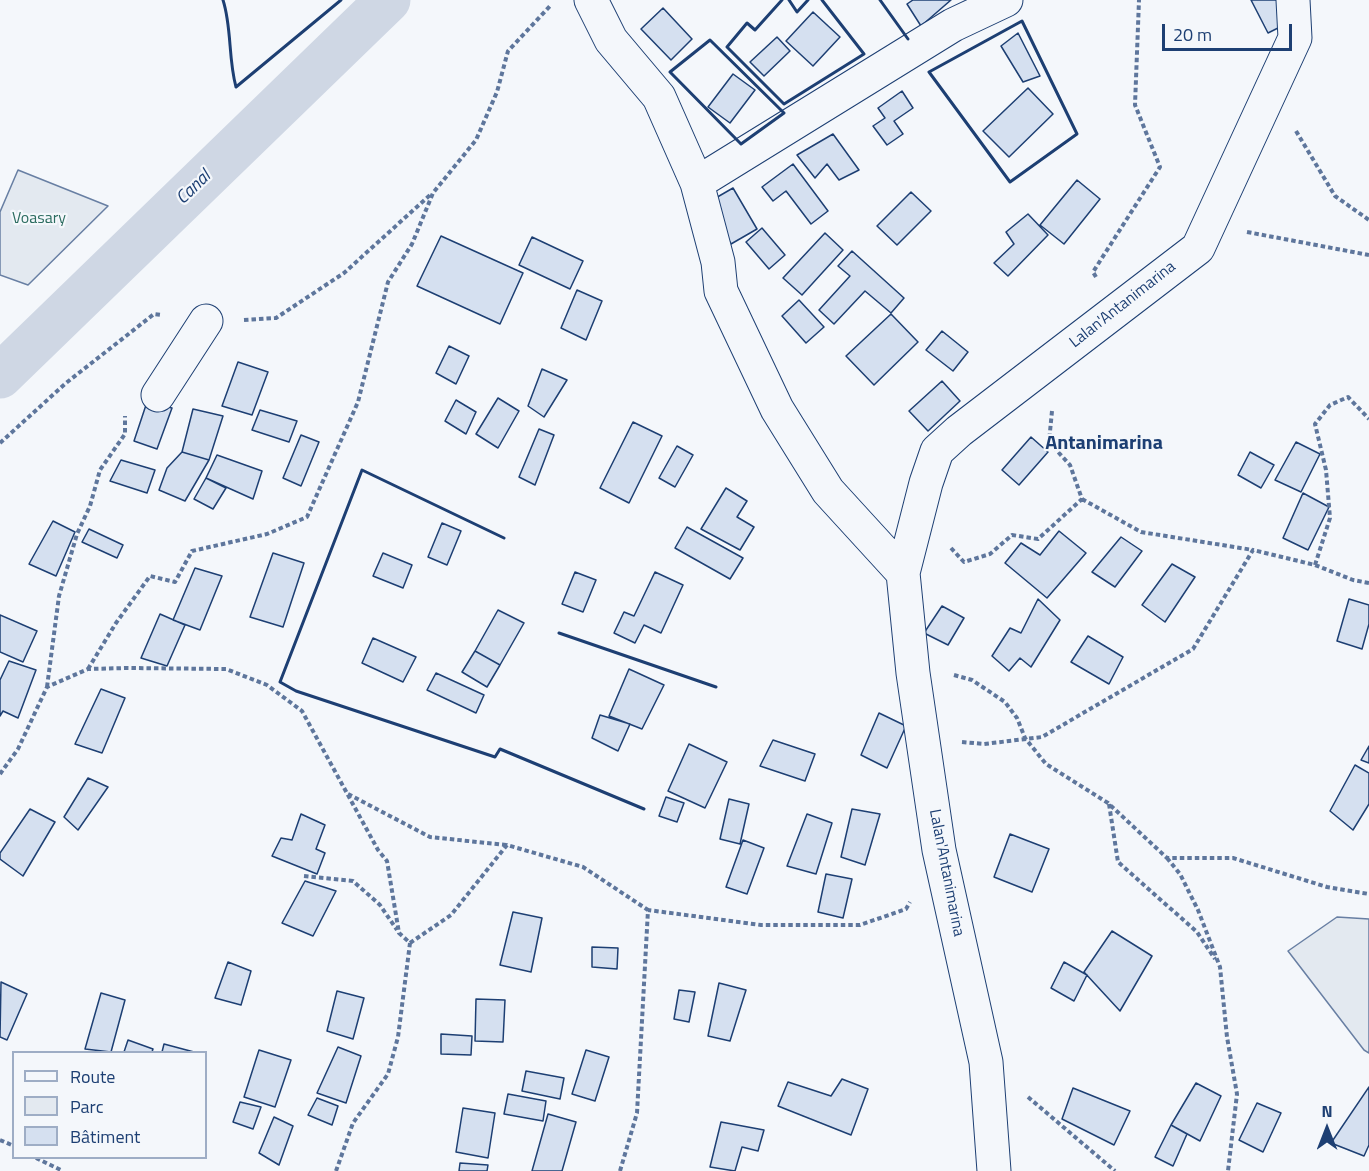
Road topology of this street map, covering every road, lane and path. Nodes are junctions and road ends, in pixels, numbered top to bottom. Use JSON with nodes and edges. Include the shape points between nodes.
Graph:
{"nodes":[{"id":1,"x":556,"y":0,"type":"edge"},
{"id":2,"x":591,"y":0,"type":"edge"},
{"id":3,"x":1006,"y":0,"type":"edge"},
{"id":4,"x":1139,"y":0,"type":"edge"},
{"id":5,"x":1293,"y":0,"type":"edge"},
{"id":6,"x":1290,"y":121,"type":"dead end"},
{"id":7,"x":697,"y":183,"type":"junction"},
{"id":8,"x":1369,"y":220,"type":"edge"},
{"id":9,"x":1198,"y":248,"type":"junction"},
{"id":10,"x":1369,"y":255,"type":"edge"},
{"id":11,"x":1116,"y":311,"type":"junction"},
{"id":12,"x":206,"y":321,"type":"dead end"},
{"id":13,"x":158,"y":395,"type":"joint"},
{"id":14,"x":1053,"y":406,"type":"dead end"},
{"id":15,"x":1369,"y":419,"type":"edge"},
{"id":16,"x":1082,"y":498,"type":"junction"},
{"id":17,"x":943,"y":540,"type":"dead end"},
{"id":18,"x":1253,"y":550,"type":"junction"},
{"id":19,"x":1315,"y":565,"type":"junction"},
{"id":20,"x":903,"y":573,"type":"junction"},
{"id":21,"x":1369,"y":583,"type":"edge"},
{"id":22,"x":88,"y":669,"type":"junction"},
{"id":23,"x":913,"y":673,"type":"junction"},
{"id":24,"x":47,"y":687,"type":"junction"},
{"id":25,"x":920,"y":719,"type":"junction"},
{"id":26,"x":1025,"y":738,"type":"junction"},
{"id":27,"x":0,"y":774,"type":"edge"},
{"id":28,"x":347,"y":794,"type":"junction"},
{"id":29,"x":1108,"y":803,"type":"junction"},
{"id":30,"x":507,"y":845,"type":"junction"},
{"id":31,"x":939,"y":850,"type":"junction"},
{"id":32,"x":1167,"y":858,"type":"junction"},
{"id":33,"x":304,"y":876,"type":"dead end"},
{"id":34,"x":1369,"y":894,"type":"edge"},
{"id":35,"x":648,"y":910,"type":"junction"},
{"id":36,"x":399,"y":933,"type":"junction"},
{"id":37,"x":410,"y":943,"type":"junction"},
{"id":38,"x":1220,"y":967,"type":"junction"},
{"id":39,"x":986,"y":1062,"type":"junction"},
{"id":40,"x":38,"y":1159,"type":"edge"},
{"id":41,"x":1106,"y":1165,"type":"junction"},
{"id":42,"x":63,"y":1171,"type":"edge"},
{"id":43,"x":336,"y":1171,"type":"edge"},
{"id":44,"x":620,"y":1171,"type":"edge"},
{"id":45,"x":994,"y":1171,"type":"edge"},
{"id":46,"x":1103,"y":1171,"type":"edge"},
{"id":47,"x":1114,"y":1171,"type":"edge"},
{"id":48,"x":1228,"y":1171,"type":"edge"}],
"edges":[{"from":1,"to":22,"type":"path","via":[[508,51],[497,92],[476,140],[433,193],[412,244],[388,282],[358,402],[307,517],[267,534],[192,551],[175,582],[150,576]]},
{"from":2,"to":7,"type":"street","via":[[611,40],[659,97]]},
{"from":3,"to":7,"type":"street","via":[[953,25]]},
{"from":4,"to":11,"type":"path","via":[[1135,105],[1161,168],[1093,272]]},
{"from":5,"to":9,"type":"street","name":"Lalan'Antanimarina","via":[[1295,38]]},
{"from":6,"to":8,"type":"path","via":[[1335,196]]},
{"from":7,"to":20,"type":"street","via":[[718,262],[721,291],[777,409],[828,491]]},
{"from":9,"to":10,"type":"path","via":[[1247,232]]},
{"from":9,"to":11,"type":"street","name":"Lalan'Antanimarina"},
{"from":11,"to":20,"type":"street","name":"Lalan'Antanimarina","via":[[937,451]]},
{"from":12,"to":13,"type":"street"},
{"from":13,"to":24,"type":"path","via":[[123,393],[126,434],[100,470],[77,534],[59,596]]},
{"from":14,"to":16,"type":"path","via":[[1049,442],[1070,465]]},
{"from":15,"to":19,"type":"path","via":[[1348,397],[1330,405],[1315,423],[1326,470],[1330,518]]},
{"from":16,"to":17,"type":"path","via":[[1038,539],[1012,535],[990,554],[963,562]]},
{"from":16,"to":18,"type":"path","via":[[1141,532]]},
{"from":18,"to":19,"type":"path"},
{"from":18,"to":26,"type":"path","via":[[1193,649],[1042,737]]},
{"from":19,"to":21,"type":"path"},
{"from":20,"to":23,"type":"street","name":"Lalan'Antanimarina"},
{"from":22,"to":24,"type":"path"},
{"from":22,"to":28,"type":"path","via":[[226,669],[267,685],[302,711]]},
{"from":23,"to":25,"type":"street","name":"Lalan'Antanimarina"},
{"from":23,"to":26,"type":"path","via":[[942,672],[972,680],[1005,702]]},
{"from":24,"to":27,"type":"path","via":[[18,750]]},
{"from":25,"to":26,"type":"path","via":[[958,742],[984,744]]},
{"from":25,"to":31,"type":"street","name":"Lalan'Antanimarina"},
{"from":26,"to":29,"type":"path","via":[[1046,764]]},
{"from":28,"to":30,"type":"path","via":[[430,837]]},
{"from":28,"to":36,"type":"path","via":[[387,861]]},
{"from":29,"to":32,"type":"path"},
{"from":29,"to":38,"type":"path","via":[[1118,862],[1197,932]]},
{"from":30,"to":35,"type":"path","via":[[583,867]]},
{"from":30,"to":37,"type":"path","via":[[451,915]]},
{"from":31,"to":35,"type":"path","via":[[906,909],[860,926],[761,926]]},
{"from":31,"to":39,"type":"street","name":"Lalan'Antanimarina"},
{"from":32,"to":34,"type":"path","via":[[1233,858],[1327,887]]},
{"from":32,"to":38,"type":"path","via":[[1194,901]]},
{"from":33,"to":36,"type":"path","via":[[353,882],[380,905]]},
{"from":35,"to":44,"type":"path","via":[[637,1113]]},
{"from":36,"to":37,"type":"path"},
{"from":37,"to":43,"type":"path","via":[[398,1037],[388,1074],[353,1123]]},
{"from":38,"to":48,"type":"path","via":[[1237,1094]]},
{"from":39,"to":41,"type":"path"},
{"from":39,"to":45,"type":"street","name":"Lalan'Antanimarina"},
{"from":40,"to":42,"type":"path"},
{"from":41,"to":46,"type":"path"},
{"from":41,"to":47,"type":"path"}]}
